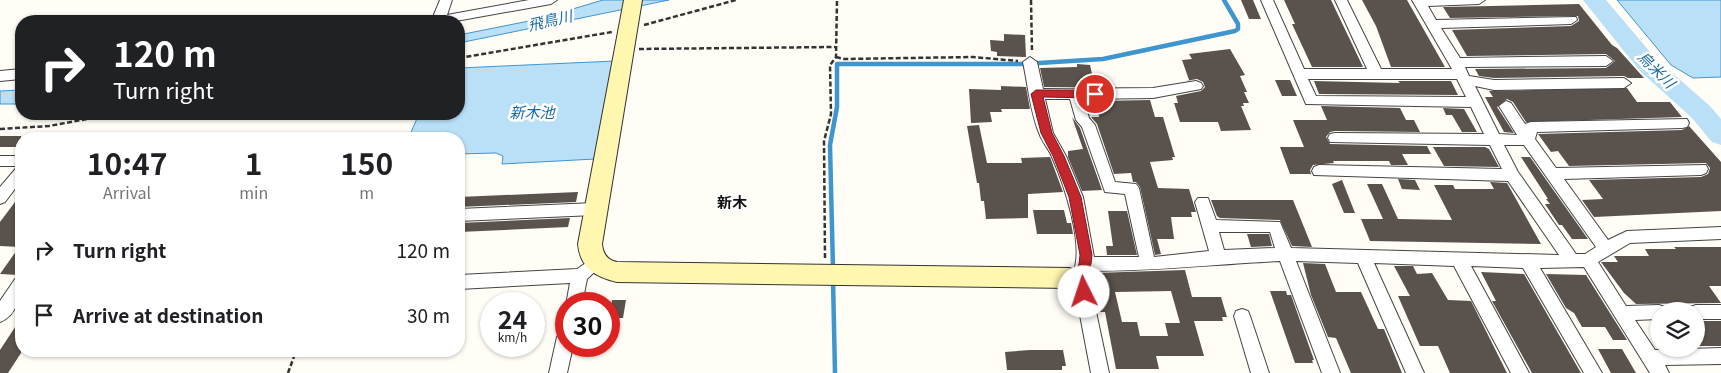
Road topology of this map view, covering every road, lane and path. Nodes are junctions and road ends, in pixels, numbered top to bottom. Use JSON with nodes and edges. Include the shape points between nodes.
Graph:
{"nodes":[{"id":1,"x":446,"y":0,"type":"edge"},
{"id":2,"x":550,"y":0,"type":"edge"},
{"id":3,"x":633,"y":0,"type":"edge"},
{"id":4,"x":736,"y":0,"type":"edge"},
{"id":5,"x":837,"y":0,"type":"edge"},
{"id":6,"x":1031,"y":0,"type":"edge"},
{"id":7,"x":1267,"y":0,"type":"edge"},
{"id":8,"x":1341,"y":0,"type":"edge"},
{"id":9,"x":1479,"y":0,"type":"edge"},
{"id":10,"x":1419,"y":1,"type":"edge"},
{"id":11,"x":439,"y":15,"type":"edge"},
{"id":12,"x":465,"y":16,"type":"edge"},
{"id":13,"x":1572,"y":20,"type":"dead end"},
{"id":14,"x":1432,"y":24,"type":"junction"},
{"id":15,"x":628,"y":32,"type":"junction"},
{"id":16,"x":836,"y":47,"type":"junction"},
{"id":17,"x":465,"y":57,"type":"edge"},
{"id":18,"x":836,"y":57,"type":"junction"},
{"id":19,"x":1606,"y":61,"type":"dead end"},
{"id":20,"x":1030,"y":62,"type":"junction"},
{"id":21,"x":1460,"y":72,"type":"junction"},
{"id":22,"x":1300,"y":74,"type":"junction"},
{"id":23,"x":1376,"y":74,"type":"junction"},
{"id":24,"x":15,"y":75,"type":"edge"},
{"id":25,"x":0,"y":76,"type":"edge"},
{"id":26,"x":1624,"y":83,"type":"dead end"},
{"id":27,"x":1196,"y":86,"type":"dead end"},
{"id":28,"x":1036,"y":94,"type":"junction"},
{"id":29,"x":1076,"y":94,"type":"junction"},
{"id":30,"x":1474,"y":102,"type":"junction"},
{"id":31,"x":1506,"y":106,"type":"dead end"},
{"id":32,"x":82,"y":120,"type":"edge"},
{"id":33,"x":1682,"y":122,"type":"dead end"},
{"id":34,"x":0,"y":129,"type":"edge"},
{"id":35,"x":1334,"y":138,"type":"dead end"},
{"id":36,"x":1493,"y":140,"type":"junction"},
{"id":37,"x":1528,"y":140,"type":"junction"},
{"id":38,"x":0,"y":161,"type":"edge"},
{"id":39,"x":15,"y":161,"type":"edge"},
{"id":40,"x":1701,"y":170,"type":"dead end"},
{"id":41,"x":1319,"y":171,"type":"dead end"},
{"id":42,"x":1552,"y":174,"type":"junction"},
{"id":43,"x":1512,"y":175,"type":"junction"},
{"id":44,"x":15,"y":179,"type":"edge"},
{"id":45,"x":0,"y":198,"type":"edge"},
{"id":46,"x":1203,"y":202,"type":"dead end"},
{"id":47,"x":595,"y":209,"type":"junction"},
{"id":48,"x":465,"y":215,"type":"edge"},
{"id":49,"x":1209,"y":226,"type":"junction"},
{"id":50,"x":1721,"y":233,"type":"edge"},
{"id":51,"x":1605,"y":248,"type":"junction"},
{"id":52,"x":1287,"y":254,"type":"junction"},
{"id":53,"x":1218,"y":257,"type":"junction"},
{"id":54,"x":1362,"y":257,"type":"junction"},
{"id":55,"x":1459,"y":259,"type":"junction"},
{"id":56,"x":1570,"y":259,"type":"junction"},
{"id":57,"x":1588,"y":260,"type":"junction"},
{"id":58,"x":1528,"y":262,"type":"junction"},
{"id":59,"x":1148,"y":264,"type":"junction"},
{"id":60,"x":588,"y":270,"type":"junction"},
{"id":61,"x":825,"y":275,"type":"junction"},
{"id":62,"x":1077,"y":275,"type":"junction"},
{"id":63,"x":465,"y":281,"type":"edge"},
{"id":64,"x":14,"y":291,"type":"edge"},
{"id":65,"x":579,"y":292,"type":"edge"},
{"id":66,"x":1650,"y":312,"type":"edge"},
{"id":67,"x":1705,"y":312,"type":"edge"},
{"id":68,"x":1721,"y":312,"type":"edge"},
{"id":69,"x":1622,"y":313,"type":"junction"},
{"id":70,"x":0,"y":315,"type":"edge"},
{"id":71,"x":1242,"y":316,"type":"dead end"},
{"id":72,"x":1721,"y":356,"type":"edge"},
{"id":73,"x":294,"y":357,"type":"edge"},
{"id":74,"x":562,"y":357,"type":"edge"},
{"id":75,"x":1650,"y":358,"type":"junction"},
{"id":76,"x":288,"y":373,"type":"edge"},
{"id":77,"x":558,"y":373,"type":"edge"},
{"id":78,"x":1100,"y":373,"type":"edge"},
{"id":79,"x":1260,"y":373,"type":"edge"},
{"id":80,"x":1331,"y":373,"type":"edge"},
{"id":81,"x":1415,"y":373,"type":"edge"},
{"id":82,"x":1520,"y":373,"type":"edge"},
{"id":83,"x":1593,"y":373,"type":"edge"},
{"id":84,"x":1660,"y":373,"type":"edge"}],
"edges":[{"from":1,"to":11,"type":"street"},
{"from":2,"to":12,"type":"street"},
{"from":3,"to":15,"type":"street"},
{"from":4,"to":15,"type":"path"},
{"from":5,"to":16,"type":"path"},
{"from":6,"to":20,"type":"path","via":[[1033,43]]},
{"from":7,"to":22,"type":"street"},
{"from":8,"to":23,"type":"street"},
{"from":9,"to":10,"type":"street"},
{"from":10,"to":14,"type":"street"},
{"from":13,"to":14,"type":"street"},
{"from":14,"to":21,"type":"street"},
{"from":15,"to":16,"type":"path"},
{"from":15,"to":17,"type":"path"},
{"from":15,"to":47,"type":"street"},
{"from":16,"to":18,"type":"path"},
{"from":18,"to":20,"type":"path","via":[[973,57]]},
{"from":18,"to":61,"type":"path","via":[[830,65],[831,114],[824,141]]},
{"from":19,"to":21,"type":"street"},
{"from":20,"to":28,"type":"street"},
{"from":21,"to":23,"type":"street"},
{"from":21,"to":26,"type":"street","via":[[1494,85]]},
{"from":21,"to":30,"type":"street"},
{"from":22,"to":23,"type":"street"},
{"from":22,"to":30,"type":"street","via":[[1311,101]]},
{"from":24,"to":25,"type":"street"},
{"from":27,"to":29,"type":"street","via":[[1153,93]]},
{"from":28,"to":29,"type":"street"},
{"from":28,"to":62,"type":"street","via":[[1046,133],[1075,197],[1086,255]]},
{"from":29,"to":59,"type":"street","via":[[1110,188],[1131,188]]},
{"from":30,"to":36,"type":"street"},
{"from":31,"to":37,"type":"street"},
{"from":32,"to":34,"type":"path"},
{"from":33,"to":37,"type":"street","via":[[1531,127]]},
{"from":35,"to":36,"type":"street"},
{"from":36,"to":37,"type":"street"},
{"from":36,"to":43,"type":"street"},
{"from":37,"to":42,"type":"street"},
{"from":38,"to":39,"type":"street"},
{"from":40,"to":42,"type":"street"},
{"from":41,"to":43,"type":"street"},
{"from":42,"to":51,"type":"street"},
{"from":43,"to":56,"type":"street"},
{"from":44,"to":45,"type":"street"},
{"from":46,"to":49,"type":"street"},
{"from":47,"to":48,"type":"street"},
{"from":47,"to":60,"type":"street"},
{"from":49,"to":52,"type":"street","via":[[1275,226]]},
{"from":49,"to":53,"type":"street"},
{"from":50,"to":51,"type":"street","via":[[1627,237]]},
{"from":51,"to":57,"type":"street"},
{"from":52,"to":53,"type":"street"},
{"from":52,"to":54,"type":"street"},
{"from":52,"to":80,"type":"street"},
{"from":53,"to":59,"type":"street"},
{"from":54,"to":55,"type":"street"},
{"from":54,"to":81,"type":"street"},
{"from":55,"to":58,"type":"street"},
{"from":55,"to":82,"type":"street"},
{"from":56,"to":57,"type":"street"},
{"from":56,"to":58,"type":"street"},
{"from":57,"to":69,"type":"street"},
{"from":58,"to":83,"type":"street"},
{"from":59,"to":62,"type":"street"},
{"from":60,"to":61,"type":"street"},
{"from":60,"to":63,"type":"street"},
{"from":60,"to":65,"type":"street"},
{"from":61,"to":62,"type":"street"},
{"from":62,"to":78,"type":"street","via":[[1084,292]]},
{"from":64,"to":70,"type":"street"},
{"from":66,"to":69,"type":"street"},
{"from":67,"to":68,"type":"street"},
{"from":69,"to":75,"type":"street"},
{"from":71,"to":79,"type":"street"},
{"from":72,"to":75,"type":"street"},
{"from":73,"to":76,"type":"path"},
{"from":74,"to":77,"type":"street"},
{"from":75,"to":84,"type":"street"}]}
